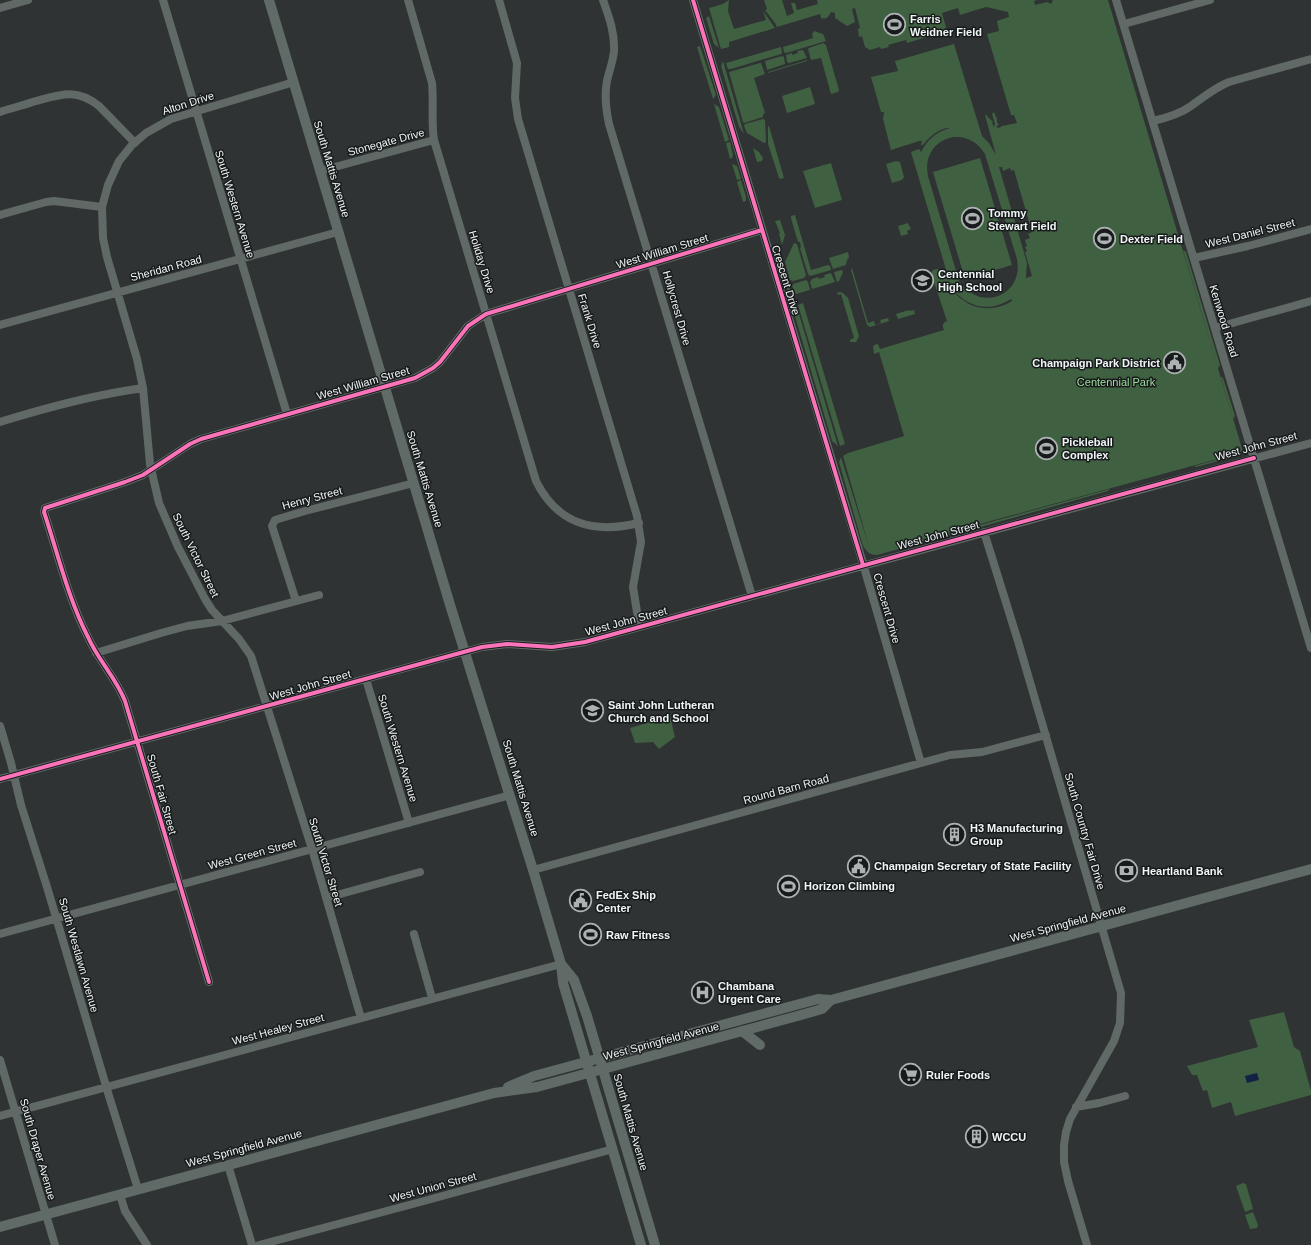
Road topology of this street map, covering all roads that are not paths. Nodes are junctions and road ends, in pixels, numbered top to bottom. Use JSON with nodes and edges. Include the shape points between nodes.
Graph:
{"nodes":[{"id":1,"x":28,"y":0,"type":"edge"},
{"id":2,"x":163,"y":0,"type":"edge"},
{"id":3,"x":269,"y":0,"type":"edge"},
{"id":4,"x":408,"y":0,"type":"edge"},
{"id":5,"x":499,"y":0,"type":"edge"},
{"id":6,"x":603,"y":0,"type":"edge"},
{"id":7,"x":693,"y":0,"type":"edge"},
{"id":8,"x":1116,"y":0,"type":"edge"},
{"id":9,"x":1210,"y":0,"type":"edge"},
{"id":10,"x":0,"y":8,"type":"edge"},
{"id":11,"x":1124,"y":24,"type":"junction"},
{"id":12,"x":1311,"y":59,"type":"edge"},
{"id":13,"x":294,"y":82,"type":"junction"},
{"id":14,"x":196,"y":111,"type":"junction"},
{"id":15,"x":0,"y":112,"type":"edge"},
{"id":16,"x":1153,"y":121,"type":"junction"},
{"id":17,"x":434,"y":140,"type":"junction"},
{"id":18,"x":135,"y":142,"type":"junction"},
{"id":19,"x":320,"y":171,"type":"junction"},
{"id":20,"x":102,"y":207,"type":"junction"},
{"id":21,"x":0,"y":215,"type":"edge"},
{"id":22,"x":1311,"y":229,"type":"edge"},
{"id":23,"x":762,"y":230,"type":"junction"},
{"id":24,"x":338,"y":232,"type":"junction"},
{"id":25,"x":1194,"y":258,"type":"junction"},
{"id":26,"x":240,"y":259,"type":"junction"},
{"id":27,"x":652,"y":263,"type":"junction"},
{"id":28,"x":569,"y":288,"type":"junction"},
{"id":29,"x":118,"y":292,"type":"junction"},
{"id":30,"x":1311,"y":301,"type":"edge"},
{"id":31,"x":486,"y":314,"type":"junction"},
{"id":32,"x":0,"y":325,"type":"edge"},
{"id":33,"x":1215,"y":328,"type":"junction"},
{"id":34,"x":385,"y":386,"type":"junction"},
{"id":35,"x":143,"y":388,"type":"junction"},
{"id":36,"x":287,"y":414,"type":"junction"},
{"id":37,"x":0,"y":422,"type":"edge"},
{"id":38,"x":1311,"y":443,"type":"edge"},
{"id":39,"x":1254,"y":458,"type":"junction"},
{"id":40,"x":151,"y":470,"type":"junction"},
{"id":41,"x":414,"y":483,"type":"junction"},
{"id":42,"x":46,"y":507,"type":"joint"},
{"id":43,"x":639,"y":523,"type":"junction"},
{"id":44,"x":984,"y":532,"type":"junction"},
{"id":45,"x":863,"y":565,"type":"junction"},
{"id":46,"x":319,"y":595,"type":"dead end"},
{"id":47,"x":752,"y":596,"type":"junction"},
{"id":48,"x":296,"y":601,"type":"junction"},
{"id":49,"x":222,"y":621,"type":"junction"},
{"id":50,"x":641,"y":626,"type":"junction"},
{"id":51,"x":1311,"y":648,"type":"edge"},
{"id":52,"x":465,"y":652,"type":"junction"},
{"id":53,"x":96,"y":653,"type":"junction"},
{"id":54,"x":366,"y":679,"type":"junction"},
{"id":55,"x":268,"y":706,"type":"junction"},
{"id":56,"x":0,"y":726,"type":"edge"},
{"id":57,"x":1046,"y":735,"type":"junction"},
{"id":58,"x":137,"y":742,"type":"junction"},
{"id":59,"x":920,"y":763,"type":"junction"},
{"id":60,"x":14,"y":775,"type":"junction"},
{"id":61,"x":0,"y":779,"type":"edge"},
{"id":62,"x":510,"y":795,"type":"junction"},
{"id":63,"x":409,"y":823,"type":"junction"},
{"id":64,"x":312,"y":849,"type":"junction"},
{"id":65,"x":1311,"y":869,"type":"edge"},
{"id":66,"x":533,"y":870,"type":"junction"},
{"id":67,"x":420,"y":872,"type":"dead end"},
{"id":68,"x":180,"y":886,"type":"junction"},
{"id":69,"x":326,"y":898,"type":"junction"},
{"id":70,"x":56,"y":919,"type":"junction"},
{"id":71,"x":1102,"y":926,"type":"junction"},
{"id":72,"x":0,"y":934,"type":"edge"},
{"id":73,"x":414,"y":934,"type":"dead end"},
{"id":74,"x":561,"y":964,"type":"junction"},
{"id":75,"x":209,"y":982,"type":"dead end"},
{"id":76,"x":432,"y":998,"type":"junction"},
{"id":77,"x":831,"y":1000,"type":"junction"},
{"id":78,"x":361,"y":1018,"type":"junction"},
{"id":79,"x":742,"y":1031,"type":"junction"},
{"id":80,"x":760,"y":1045,"type":"dead end"},
{"id":81,"x":600,"y":1057,"type":"junction"},
{"id":82,"x":0,"y":1060,"type":"edge"},
{"id":83,"x":586,"y":1061,"type":"junction"},
{"id":84,"x":603,"y":1069,"type":"junction"},
{"id":85,"x":589,"y":1073,"type":"junction"},
{"id":86,"x":106,"y":1087,"type":"junction"},
{"id":87,"x":494,"y":1093,"type":"junction"},
{"id":88,"x":1124,"y":1096,"type":"dead end"},
{"id":89,"x":1076,"y":1107,"type":"junction"},
{"id":90,"x":16,"y":1112,"type":"junction"},
{"id":91,"x":0,"y":1116,"type":"edge"},
{"id":92,"x":613,"y":1149,"type":"junction"},
{"id":93,"x":228,"y":1165,"type":"junction"},
{"id":94,"x":138,"y":1189,"type":"junction"},
{"id":95,"x":120,"y":1195,"type":"junction"},
{"id":96,"x":46,"y":1215,"type":"junction"},
{"id":97,"x":0,"y":1227,"type":"edge"},
{"id":98,"x":55,"y":1245,"type":"edge"},
{"id":99,"x":147,"y":1245,"type":"edge"},
{"id":100,"x":252,"y":1245,"type":"edge"},
{"id":101,"x":259,"y":1245,"type":"edge"},
{"id":102,"x":641,"y":1245,"type":"edge"},
{"id":103,"x":655,"y":1245,"type":"edge"},
{"id":104,"x":1087,"y":1245,"type":"edge"}],
"edges":[{"from":1,"to":10,"type":"street"},
{"from":2,"to":14,"type":"street","name":"South Western Avenue"},
{"from":3,"to":13,"type":"main road","name":"South Mattis Avenue"},
{"from":4,"to":17,"type":"street","name":"Holiday Drive","via":[[432,82]]},
{"from":5,"to":28,"type":"street","name":"Frank Drive","via":[[517,63],[515,98],[518,119]]},
{"from":6,"to":27,"type":"street","name":"Hollycrest Drive","via":[[614,42],[613,61],[606,90],[606,109]]},
{"from":7,"to":23,"type":"street","name":"Crescent Drive"},
{"from":8,"to":11,"type":"street","name":"Kenwood Road"},
{"from":9,"to":11,"type":"street"},
{"from":11,"to":16,"type":"street","name":"Kenwood Road"},
{"from":12,"to":16,"type":"street","via":[[1229,82],[1208,92],[1182,112]]},
{"from":13,"to":14,"type":"street","name":"Alton Drive"},
{"from":13,"to":19,"type":"main road","name":"South Mattis Avenue"},
{"from":14,"to":18,"type":"street","name":"Alton Drive","via":[[160,124]]},
{"from":14,"to":26,"type":"street","name":"South Western Avenue"},
{"from":15,"to":18,"type":"street","via":[[61,94],[77,94],[93,101]]},
{"from":16,"to":25,"type":"street","name":"Kenwood Road"},
{"from":17,"to":19,"type":"street","name":"Stonegate Drive"},
{"from":17,"to":31,"type":"street","name":"Holiday Drive"},
{"from":18,"to":20,"type":"street","name":"Alton Drive","via":[[114,169]]},
{"from":19,"to":24,"type":"main road","name":"South Mattis Avenue"},
{"from":20,"to":21,"type":"street","via":[[54,201]]},
{"from":20,"to":29,"type":"street","name":"Alton Drive","via":[[103,238]]},
{"from":22,"to":25,"type":"street","name":"West Daniel Street"},
{"from":23,"to":27,"type":"street","name":"West William Street"},
{"from":23,"to":45,"type":"street","name":"Crescent Drive"},
{"from":24,"to":26,"type":"street","name":"Sheridan Road"},
{"from":24,"to":34,"type":"main road","name":"South Mattis Avenue"},
{"from":25,"to":33,"type":"street","name":"Kenwood Road"},
{"from":26,"to":29,"type":"street","name":"Sheridan Road"},
{"from":26,"to":36,"type":"street","name":"South Western Avenue"},
{"from":27,"to":28,"type":"street","name":"West William Street"},
{"from":27,"to":47,"type":"street","name":"Hollycrest Drive"},
{"from":28,"to":31,"type":"street","name":"West William Street"},
{"from":28,"to":43,"type":"street","name":"Frank Drive"},
{"from":29,"to":32,"type":"street","name":"Sheridan Road"},
{"from":29,"to":35,"type":"street","name":"South Victor Street"},
{"from":30,"to":33,"type":"street"},
{"from":31,"to":34,"type":"street","name":"West William Street","via":[[468,326],[433,368],[414,378]]},
{"from":31,"to":43,"type":"street","name":"Holiday Drive","via":[[532,467],[548,501],[572,519],[591,526],[611,528]]},
{"from":33,"to":39,"type":"street","name":"Kenwood Road"},
{"from":34,"to":36,"type":"street","name":"West William Street"},
{"from":34,"to":41,"type":"main road","name":"South Mattis Avenue"},
{"from":35,"to":37,"type":"street","via":[[78,399]]},
{"from":35,"to":40,"type":"street","name":"South Victor Street"},
{"from":36,"to":40,"type":"street","name":"West William Street","via":[[201,439]]},
{"from":38,"to":39,"type":"street","name":"West John Street"},
{"from":39,"to":44,"type":"street","name":"West John Street"},
{"from":39,"to":51,"type":"street","name":"Kenwood Road"},
{"from":40,"to":42,"type":"street","name":"West William Street","via":[[125,482]]},
{"from":40,"to":49,"type":"street","name":"South Victor Street","via":[[159,503],[178,547],[205,599]]},
{"from":41,"to":48,"type":"street","name":"Henry Street","via":[[275,520],[272,526]]},
{"from":41,"to":52,"type":"main road","name":"South Mattis Avenue"},
{"from":42,"to":53,"type":"street","name":"South Fair Street","via":[[44,512],[70,593]]},
{"from":43,"to":50,"type":"street","name":"Frank Drive","via":[[641,542],[633,587]]},
{"from":44,"to":45,"type":"street","name":"West John Street"},
{"from":44,"to":57,"type":"street","name":"South Country Fair Drive"},
{"from":45,"to":47,"type":"street","name":"West John Street"},
{"from":45,"to":59,"type":"street","name":"Crescent Drive"},
{"from":46,"to":48,"type":"street"},
{"from":47,"to":50,"type":"street","name":"West John Street"},
{"from":48,"to":49,"type":"street"},
{"from":49,"to":53,"type":"street","via":[[161,632]]},
{"from":49,"to":55,"type":"street","name":"South Victor Street","via":[[252,656]]},
{"from":50,"to":52,"type":"street","name":"West John Street","via":[[567,645],[552,647],[507,644]]},
{"from":52,"to":54,"type":"street","name":"West John Street"},
{"from":52,"to":62,"type":"main road","name":"South Mattis Avenue"},
{"from":53,"to":58,"type":"street","name":"South Fair Street","via":[[121,690]]},
{"from":54,"to":55,"type":"street","name":"West John Street"},
{"from":54,"to":63,"type":"street","name":"South Western Avenue"},
{"from":55,"to":58,"type":"street","name":"West John Street"},
{"from":55,"to":64,"type":"street","name":"South Victor Street"},
{"from":56,"to":60,"type":"street","name":"South Westlawn Avenue"},
{"from":57,"to":59,"type":"street","name":"Round Barn Road","via":[[988,750],[950,755]]},
{"from":57,"to":71,"type":"street","name":"South Country Fair Drive"},
{"from":58,"to":60,"type":"street","name":"West John Street"},
{"from":58,"to":68,"type":"street","name":"South Fair Street"},
{"from":59,"to":66,"type":"street","name":"Round Barn Road"},
{"from":60,"to":61,"type":"street","name":"West John Street"},
{"from":60,"to":70,"type":"street","name":"South Westlawn Avenue"},
{"from":62,"to":63,"type":"street","name":"West Green Street"},
{"from":62,"to":66,"type":"main road","name":"South Mattis Avenue"},
{"from":63,"to":64,"type":"street","name":"West Green Street"},
{"from":64,"to":68,"type":"street","name":"West Green Street"},
{"from":64,"to":69,"type":"street","name":"South Victor Street"},
{"from":65,"to":71,"type":"main road","name":"West Springfield Avenue"},
{"from":66,"to":74,"type":"main road","name":"South Mattis Avenue"},
{"from":67,"to":69,"type":"street"},
{"from":68,"to":70,"type":"street","name":"West Green Street"},
{"from":68,"to":75,"type":"street","name":"South Fair Street"},
{"from":69,"to":78,"type":"street","name":"South Victor Street"},
{"from":70,"to":72,"type":"street","name":"West Green Street"},
{"from":70,"to":86,"type":"street","name":"South Westlawn Avenue"},
{"from":71,"to":77,"type":"main road","name":"West Springfield Avenue"},
{"from":71,"to":89,"type":"street","name":"South Country Fair Drive","via":[[1121,992],[1120,1023],[1114,1041]]},
{"from":73,"to":76,"type":"street"},
{"from":74,"to":76,"type":"street","name":"West Healey Street"},
{"from":74,"to":81,"type":"main road","name":"South Mattis Avenue","via":[[574,980]]},
{"from":74,"to":83,"type":"main road","name":"South Mattis Avenue","via":[[563,983]]},
{"from":76,"to":78,"type":"street","name":"West Healey Street"},
{"from":77,"to":79,"type":"main road","name":"West Springfield Avenue","via":[[822,1009]]},
{"from":77,"to":81,"type":"main road","name":"West Springfield Avenue","via":[[818,999]]},
{"from":78,"to":86,"type":"street","name":"West Healey Street"},
{"from":79,"to":80,"type":"main road"},
{"from":79,"to":84,"type":"main road","name":"West Springfield Avenue"},
{"from":81,"to":83,"type":"main road","name":"West Springfield Avenue"},
{"from":81,"to":84,"type":"main road","name":"South Mattis Avenue"},
{"from":82,"to":90,"type":"street","name":"South Draper Avenue"},
{"from":83,"to":85,"type":"main road","name":"South Mattis Avenue"},
{"from":83,"to":87,"type":"main road","name":"West Springfield Avenue","via":[[534,1076]]},
{"from":84,"to":85,"type":"main road","name":"West Springfield Avenue"},
{"from":84,"to":103,"type":"main road","name":"South Mattis Avenue"},
{"from":85,"to":87,"type":"main road","name":"West Springfield Avenue","via":[[538,1087]]},
{"from":85,"to":92,"type":"main road","name":"South Mattis Avenue"},
{"from":86,"to":90,"type":"street","name":"West Healey Street"},
{"from":86,"to":94,"type":"street","name":"South Westlawn Avenue"},
{"from":87,"to":93,"type":"main road","name":"West Springfield Avenue"},
{"from":88,"to":89,"type":"street"},
{"from":89,"to":104,"type":"street","name":"South Country Fair Drive","via":[[1066,1132],[1064,1153],[1068,1180]]},
{"from":90,"to":91,"type":"street","name":"West Healey Street"},
{"from":90,"to":96,"type":"street","name":"South Draper Avenue"},
{"from":92,"to":101,"type":"street","name":"West Union Street"},
{"from":92,"to":102,"type":"main road","name":"South Mattis Avenue"},
{"from":93,"to":94,"type":"main road","name":"West Springfield Avenue"},
{"from":93,"to":100,"type":"street"},
{"from":94,"to":95,"type":"main road","name":"West Springfield Avenue"},
{"from":95,"to":96,"type":"main road","name":"West Springfield Avenue"},
{"from":95,"to":99,"type":"street","via":[[125,1211]]},
{"from":96,"to":97,"type":"main road","name":"West Springfield Avenue"},
{"from":96,"to":98,"type":"street","name":"South Draper Avenue"}]}
